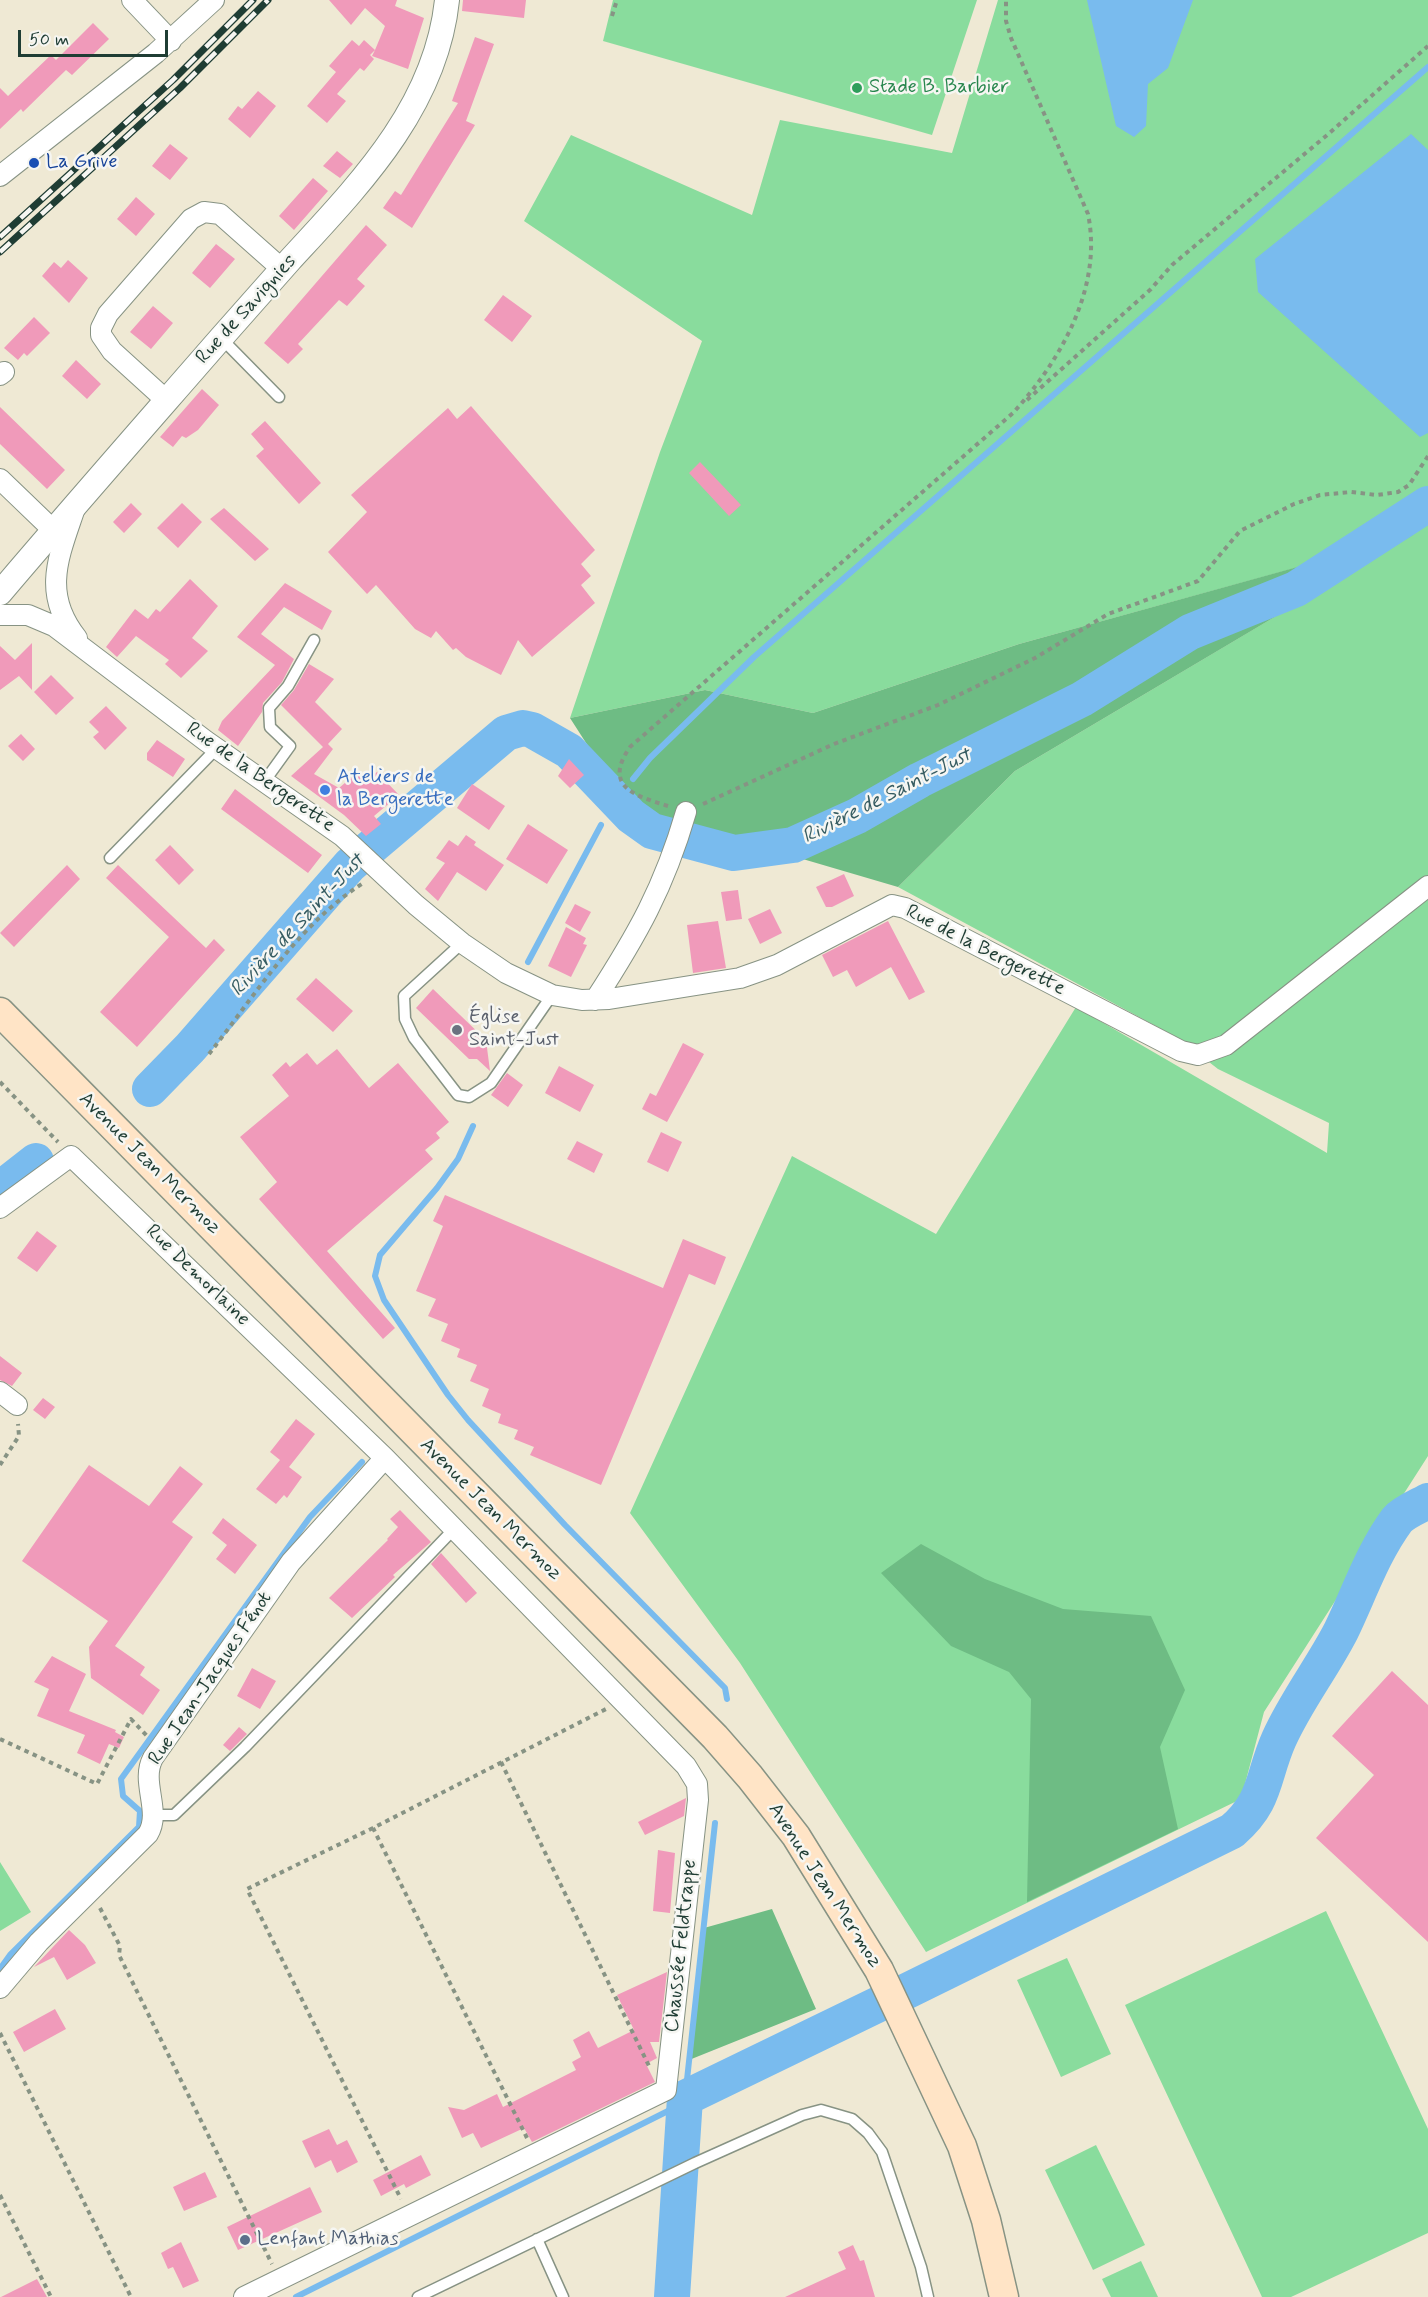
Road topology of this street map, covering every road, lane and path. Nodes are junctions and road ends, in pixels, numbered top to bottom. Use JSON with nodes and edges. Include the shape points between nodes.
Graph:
{"nodes":[{"id":1,"x":132,"y":0,"type":"edge"},
{"id":2,"x":214,"y":0,"type":"edge"},
{"id":3,"x":447,"y":0,"type":"edge"},
{"id":4,"x":617,"y":0,"type":"edge"},
{"id":5,"x":1006,"y":0,"type":"edge"},
{"id":6,"x":612,"y":16,"type":"dead end"},
{"id":7,"x":171,"y":40,"type":"junction"},
{"id":8,"x":1428,"y":46,"type":"edge"},
{"id":9,"x":0,"y":176,"type":"edge"},
{"id":10,"x":282,"y":269,"type":"junction"},
{"id":11,"x":221,"y":338,"type":"junction"},
{"id":12,"x":279,"y":397,"type":"dead end"},
{"id":13,"x":167,"y":401,"type":"junction"},
{"id":14,"x":1013,"y":412,"type":"junction"},
{"id":15,"x":1428,"y":456,"type":"edge"},
{"id":16,"x":0,"y":479,"type":"edge"},
{"id":17,"x":77,"y":502,"type":"junction"},
{"id":18,"x":53,"y":530,"type":"junction"},
{"id":19,"x":0,"y":593,"type":"edge"},
{"id":20,"x":0,"y":615,"type":"edge"},
{"id":21,"x":314,"y":640,"type":"dead end"},
{"id":22,"x":97,"y":660,"type":"junction"},
{"id":23,"x":216,"y":749,"type":"junction"},
{"id":24,"x":264,"y":782,"type":"junction"},
{"id":25,"x":680,"y":829,"type":"junction"},
{"id":26,"x":110,"y":858,"type":"dead end"},
{"id":27,"x":377,"y":868,"type":"junction"},
{"id":28,"x":1428,"y":886,"type":"edge"},
{"id":29,"x":462,"y":943,"type":"junction"},
{"id":30,"x":552,"y":995,"type":"junction"},
{"id":31,"x":595,"y":1000,"type":"junction"},
{"id":32,"x":0,"y":1012,"type":"edge"},
{"id":33,"x":209,"y":1054,"type":"dead end"},
{"id":34,"x":0,"y":1082,"type":"edge"},
{"id":35,"x":71,"y":1156,"type":"junction"},
{"id":36,"x":0,"y":1208,"type":"edge"},
{"id":37,"x":0,"y":1392,"type":"edge"},
{"id":38,"x":17,"y":1405,"type":"joint"},
{"id":39,"x":385,"y":1458,"type":"junction"},
{"id":40,"x":0,"y":1465,"type":"edge"},
{"id":41,"x":454,"y":1529,"type":"junction"},
{"id":42,"x":623,"y":1701,"type":"junction"},
{"id":43,"x":130,"y":1719,"type":"dead end"},
{"id":44,"x":0,"y":1739,"type":"edge"},
{"id":45,"x":501,"y":1762,"type":"junction"},
{"id":46,"x":152,"y":1815,"type":"junction"},
{"id":47,"x":373,"y":1828,"type":"junction"},
{"id":48,"x":90,"y":1892,"type":"junction"},
{"id":49,"x":0,"y":1988,"type":"edge"},
{"id":50,"x":0,"y":2033,"type":"edge"},
{"id":51,"x":919,"y":2055,"type":"junction"},
{"id":52,"x":666,"y":2090,"type":"junction"},
{"id":53,"x":536,"y":2155,"type":"junction"},
{"id":54,"x":0,"y":2195,"type":"edge"},
{"id":55,"x":410,"y":2216,"type":"junction"},
{"id":56,"x":537,"y":2239,"type":"junction"},
{"id":57,"x":280,"y":2279,"type":"junction"},
{"id":58,"x":51,"y":2297,"type":"edge"},
{"id":59,"x":131,"y":2297,"type":"edge"},
{"id":60,"x":244,"y":2297,"type":"edge"},
{"id":61,"x":418,"y":2297,"type":"edge"},
{"id":62,"x":563,"y":2297,"type":"edge"},
{"id":63,"x":927,"y":2297,"type":"edge"},
{"id":64,"x":992,"y":2297,"type":"edge"},
{"id":65,"x":1004,"y":2297,"type":"edge"}],
"edges":[{"from":1,"to":7,"type":"street"},
{"from":2,"to":7,"type":"street"},
{"from":3,"to":10,"type":"street","name":"Rue de Savignies","via":[[432,63],[395,137]]},
{"from":4,"to":6,"type":"path"},
{"from":5,"to":14,"type":"path","via":[[1011,38],[1081,194],[1092,234],[1088,282],[1080,309],[1052,361]]},
{"from":7,"to":9,"type":"street"},
{"from":8,"to":14,"type":"path","via":[[1172,265]]},
{"from":10,"to":11,"type":"street","name":"Rue de Savignies"},
{"from":10,"to":13,"type":"street","via":[[220,214],[204,212],[191,219],[108,314],[101,328],[105,342]]},
{"from":11,"to":12,"type":"lane"},
{"from":11,"to":13,"type":"street","name":"Rue de Savignies"},
{"from":13,"to":17,"type":"street","name":"Rue de Savignies"},
{"from":14,"to":25,"type":"path","via":[[630,747],[622,761],[621,780],[628,791]]},
{"from":15,"to":25,"type":"path","via":[[1409,485],[1398,492],[1320,495],[1294,504],[1240,531],[1198,581],[1108,614],[1035,658],[938,705],[834,744]]},
{"from":16,"to":18,"type":"street"},
{"from":17,"to":18,"type":"street","name":"Rue de Savignies"},
{"from":17,"to":22,"type":"street","name":"Rue de la Bergerette","via":[[57,567],[56,594],[73,633]]},
{"from":18,"to":19,"type":"street","name":"Rue de Savignies"},
{"from":20,"to":22,"type":"street","name":"Rue de la Bergerette","via":[[41,619]]},
{"from":21,"to":24,"type":"lane","via":[[288,686],[269,708],[270,727],[290,746]]},
{"from":22,"to":23,"type":"street","name":"Rue de la Bergerette"},
{"from":23,"to":24,"type":"street","name":"Rue de la Bergerette"},
{"from":23,"to":26,"type":"lane"},
{"from":24,"to":27,"type":"street","name":"Rue de la Bergerette","via":[[351,844]]},
{"from":25,"to":31,"type":"street","via":[[650,910]]},
{"from":27,"to":29,"type":"street","name":"Rue de la Bergerette"},
{"from":27,"to":33,"type":"path","via":[[311,924]]},
{"from":28,"to":31,"type":"street","name":"Rue de la Bergerette","via":[[1226,1046],[1198,1055],[1181,1052],[905,908],[892,906],[755,974]]},
{"from":29,"to":30,"type":"street","name":"Rue de la Bergerette","via":[[506,973]]},
{"from":29,"to":30,"type":"lane","via":[[404,996],[405,1019],[414,1038],[458,1095],[469,1097],[491,1083]]},
{"from":30,"to":31,"type":"street","name":"Rue de la Bergerette"},
{"from":32,"to":51,"type":"main road","name":"Avenue Jean Mermoz","via":[[715,1737],[796,1836],[843,1908],[879,1970]]},
{"from":34,"to":35,"type":"path"},
{"from":35,"to":36,"type":"street"},
{"from":35,"to":39,"type":"street","name":"Rue Demorlaine"},
{"from":37,"to":38,"type":"street"},
{"from":38,"to":40,"type":"path","via":[[19,1436]]},
{"from":39,"to":41,"type":"street","name":"Chaussée Feldtrappe"},
{"from":39,"to":46,"type":"street","name":"Rue Jean-Jacques Fénot","via":[[291,1562],[153,1758],[148,1772]]},
{"from":41,"to":42,"type":"street","name":"Chaussée Feldtrappe"},
{"from":41,"to":46,"type":"lane","via":[[182,1808],[174,1815]]},
{"from":42,"to":45,"type":"path"},
{"from":42,"to":52,"type":"street","name":"Chaussée Feldtrappe","via":[[686,1766],[698,1791]]},
{"from":43,"to":44,"type":"path","via":[[97,1784]]},
{"from":45,"to":47,"type":"path"},
{"from":45,"to":52,"type":"path","via":[[656,2078]]},
{"from":46,"to":48,"type":"street","name":"Rue Jean-Jacques Fénot","via":[[148,1834]]},
{"from":47,"to":53,"type":"path"},
{"from":47,"to":55,"type":"path","via":[[246,1889]]},
{"from":48,"to":49,"type":"street","name":"Rue Jean-Jacques Fénot","via":[[39,1942]]},
{"from":48,"to":57,"type":"path","via":[[120,1946],[119,1955]]},
{"from":50,"to":59,"type":"path"},
{"from":51,"to":64,"type":"main road","name":"Avenue Jean Mermoz","via":[[966,2191]]},
{"from":51,"to":65,"type":"main road","name":"Avenue Jean Mermoz","via":[[969,2166]]},
{"from":52,"to":53,"type":"street"},
{"from":53,"to":55,"type":"street"},
{"from":54,"to":58,"type":"path"},
{"from":55,"to":57,"type":"street"},
{"from":56,"to":61,"type":"lane"},
{"from":56,"to":62,"type":"lane"},
{"from":56,"to":63,"type":"lane","via":[[695,2163],[821,2110],[852,2118],[876,2142],[887,2163]]},
{"from":57,"to":60,"type":"street"}]}
